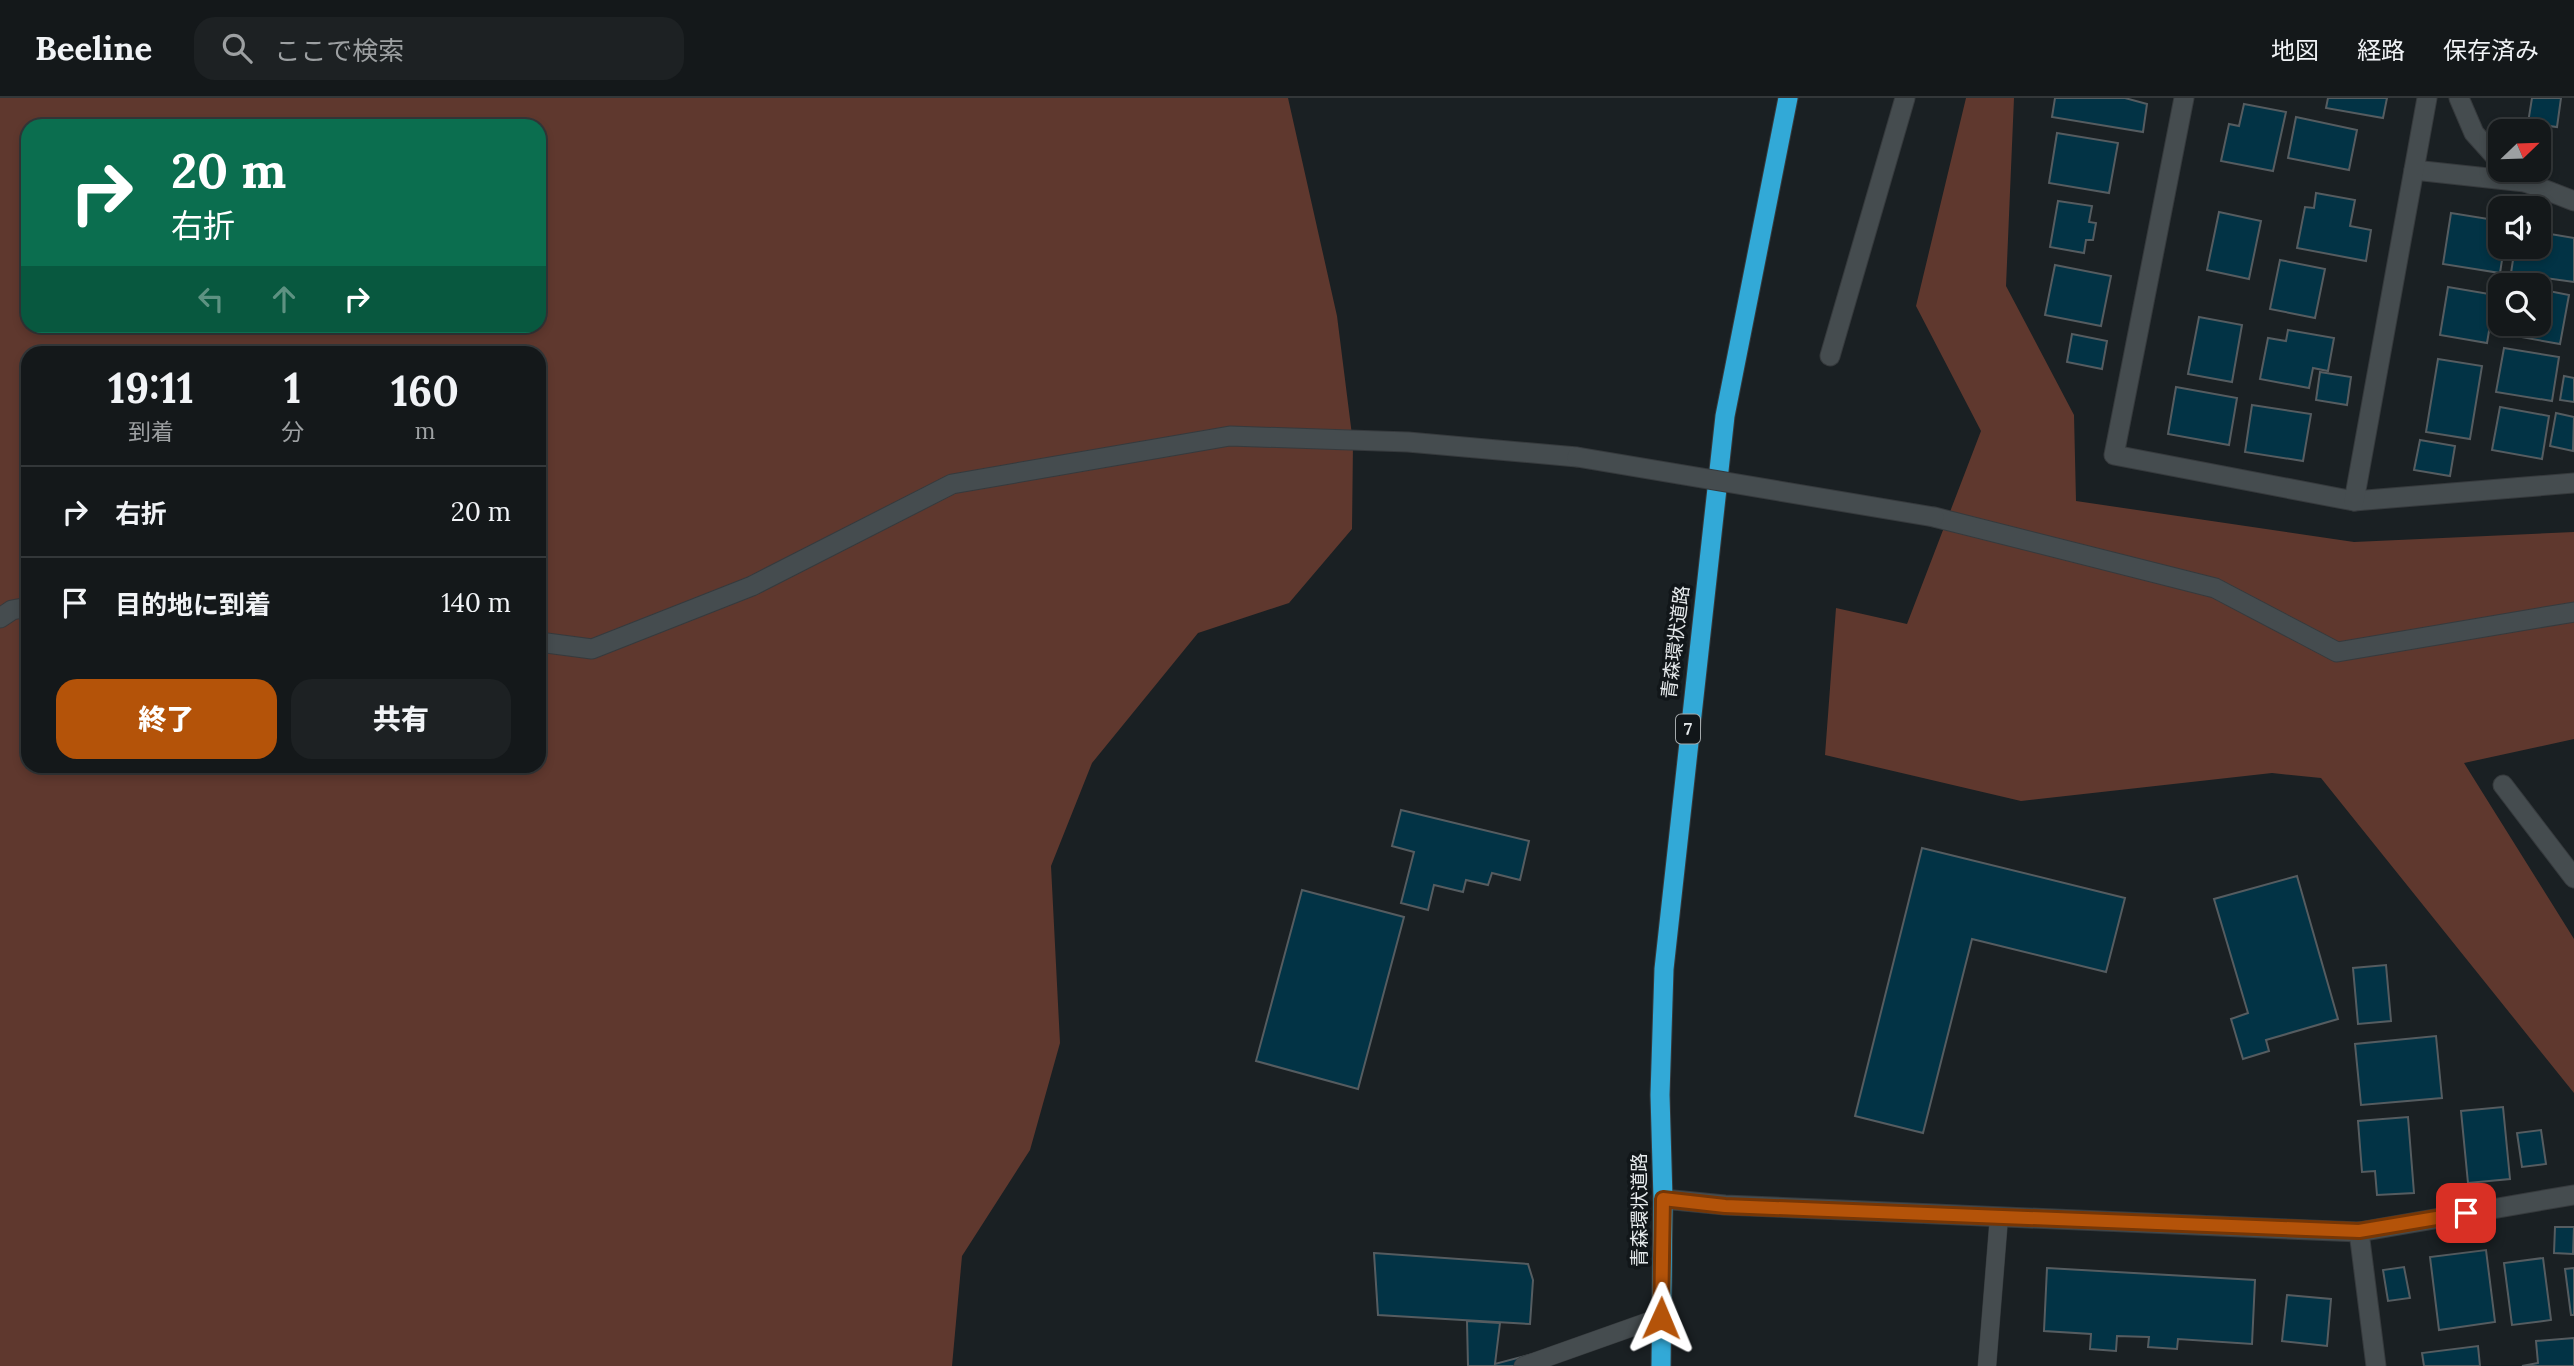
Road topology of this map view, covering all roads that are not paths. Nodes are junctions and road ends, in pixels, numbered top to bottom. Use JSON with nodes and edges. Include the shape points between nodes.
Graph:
{"nodes":[{"id":1,"x":1788,"y":98,"type":"edge"},
{"id":2,"x":1905,"y":98,"type":"edge"},
{"id":3,"x":2184,"y":98,"type":"edge"},
{"id":4,"x":2427,"y":98,"type":"edge"},
{"id":5,"x":2459,"y":98,"type":"edge"},
{"id":6,"x":2488,"y":149,"type":"edge"},
{"id":7,"x":2414,"y":170,"type":"junction"},
{"id":8,"x":2488,"y":178,"type":"edge"},
{"id":9,"x":2525,"y":182,"type":"edge"},
{"id":10,"x":2574,"y":201,"type":"edge"},
{"id":11,"x":1830,"y":356,"type":"dead end"},
{"id":12,"x":2574,"y":483,"type":"edge"},
{"id":13,"x":2354,"y":501,"type":"junction"},
{"id":14,"x":21,"y":608,"type":"edge"},
{"id":15,"x":2574,"y":612,"type":"edge"},
{"id":16,"x":0,"y":618,"type":"edge"},
{"id":17,"x":546,"y":643,"type":"edge"},
{"id":18,"x":2503,"y":785,"type":"dead end"},
{"id":19,"x":2574,"y":877,"type":"edge"},
{"id":20,"x":2573,"y":1195,"type":"edge"},
{"id":21,"x":1663,"y":1199,"type":"junction"},
{"id":22,"x":1999,"y":1217,"type":"junction"},
{"id":23,"x":2359,"y":1231,"type":"junction"},
{"id":24,"x":1661,"y":1318,"type":"junction"},
{"id":25,"x":1521,"y":1365,"type":"edge"},
{"id":26,"x":1661,"y":1366,"type":"edge"},
{"id":27,"x":1987,"y":1366,"type":"edge"},
{"id":28,"x":2376,"y":1366,"type":"edge"}],
"edges":[{"from":1,"to":21,"type":"highway","name":"青森環状道路","number":"7","via":[[1725,416],[1687,736],[1664,969]]},
{"from":2,"to":11,"type":"street"},
{"from":3,"to":13,"type":"street","via":[[2114,455]]},
{"from":4,"to":7,"type":"street"},
{"from":5,"to":6,"type":"street","via":[[2474,133]]},
{"from":7,"to":8,"type":"street"},
{"from":7,"to":13,"type":"street"},
{"from":9,"to":10,"type":"street"},
{"from":12,"to":13,"type":"street"},
{"from":14,"to":16,"type":"street"},
{"from":15,"to":17,"type":"street","bridge":true,"via":[[2337,652],[2215,588],[1934,517],[1577,457],[1408,442],[1230,436],[952,484],[752,586],[593,649]]},
{"from":18,"to":19,"type":"street"},
{"from":20,"to":23,"type":"street"},
{"from":21,"to":22,"type":"street","via":[[1725,1206]]},
{"from":21,"to":24,"type":"highway","name":"青森環状道路","number":"7"},
{"from":22,"to":23,"type":"street"},
{"from":22,"to":27,"type":"lane"},
{"from":23,"to":28,"type":"street"},
{"from":24,"to":25,"type":"lane"},
{"from":24,"to":26,"type":"highway","name":"青森環状道路","number":"7"}]}
